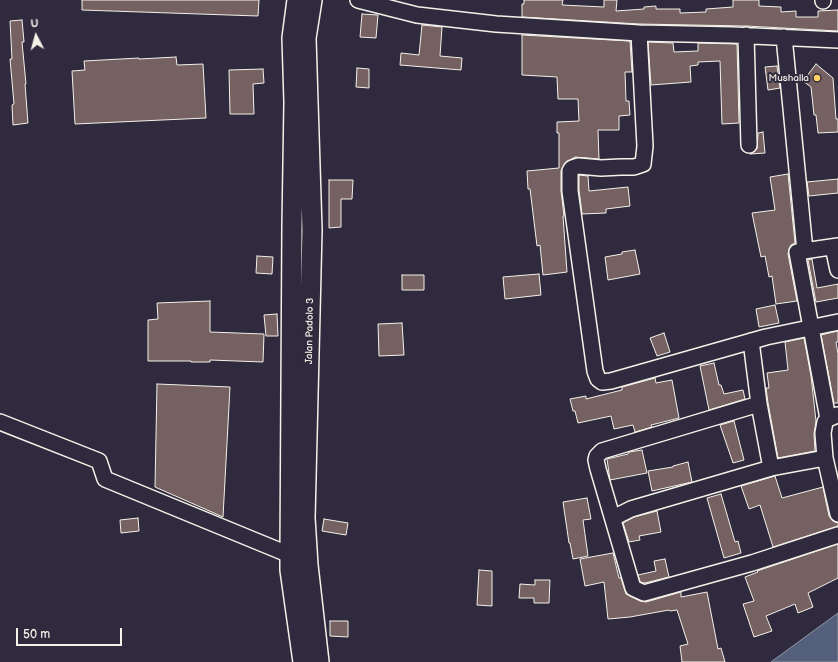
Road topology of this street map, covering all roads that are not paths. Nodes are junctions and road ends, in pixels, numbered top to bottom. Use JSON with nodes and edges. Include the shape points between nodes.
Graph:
{"nodes":[{"id":1,"x":297,"y":0,"type":"edge"},
{"id":2,"x":312,"y":0,"type":"edge"},
{"id":3,"x":358,"y":0,"type":"edge"},
{"id":4,"x":639,"y":33,"type":"junction"},
{"id":5,"x":746,"y":35,"type":"junction"},
{"id":6,"x":784,"y":37,"type":"junction"},
{"id":7,"x":299,"y":38,"type":"junction"},
{"id":8,"x":838,"y":40,"type":"edge"},
{"id":9,"x":749,"y":145,"type":"dead end"},
{"id":10,"x":836,"y":246,"type":"edge"},
{"id":11,"x":805,"y":251,"type":"junction"},
{"id":12,"x":838,"y":270,"type":"edge"},
{"id":13,"x":301,"y":314,"type":"junction"},
{"id":14,"x":838,"y":322,"type":"edge"},
{"id":15,"x":810,"y":328,"type":"junction"},
{"id":16,"x":751,"y":340,"type":"junction"},
{"id":17,"x":759,"y":404,"type":"junction"},
{"id":18,"x":833,"y":417,"type":"edge"},
{"id":19,"x":0,"y":422,"type":"edge"},
{"id":20,"x":825,"y":458,"type":"junction"},
{"id":21,"x":771,"y":468,"type":"junction"},
{"id":22,"x":835,"y":487,"type":"edge"},
{"id":23,"x":838,"y":514,"type":"edge"},
{"id":24,"x":612,"y":518,"type":"junction"},
{"id":25,"x":838,"y":535,"type":"edge"},
{"id":26,"x":290,"y":555,"type":"junction"},
{"id":27,"x":303,"y":662,"type":"edge"},
{"id":28,"x":319,"y":662,"type":"edge"}],
"edges":[{"from":1,"to":7,"type":"street","name":"Jalan Padolo 3"},
{"from":2,"to":7,"type":"street","name":"Jalan Padolo 3"},
{"from":3,"to":4,"type":"street","via":[[417,15],[496,24]]},
{"from":4,"to":5,"type":"street"},
{"from":4,"to":16,"type":"street","via":[[645,146],[643,164],[634,167],[578,166],[570,171],[595,371],[602,382],[611,381]]},
{"from":5,"to":6,"type":"street"},
{"from":5,"to":9,"type":"street"},
{"from":6,"to":8,"type":"street"},
{"from":6,"to":11,"type":"street"},
{"from":7,"to":13,"type":"street","name":"Jalan Padolo 3","via":[[294,102]]},
{"from":10,"to":11,"type":"street"},
{"from":10,"to":12,"type":"street"},
{"from":11,"to":15,"type":"street","via":[[797,252]]},
{"from":13,"to":26,"type":"street","name":"Jalan Padolo 3"},
{"from":13,"to":28,"type":"street","name":"Jalan Padolo 3","via":[[305,518]]},
{"from":14,"to":15,"type":"street"},
{"from":15,"to":16,"type":"street"},
{"from":15,"to":18,"type":"street"},
{"from":16,"to":17,"type":"street"},
{"from":17,"to":21,"type":"street"},
{"from":17,"to":24,"type":"street","via":[[599,453],[596,460]]},
{"from":18,"to":20,"type":"street","via":[[823,426]]},
{"from":19,"to":26,"type":"street","via":[[99,461],[104,479]]},
{"from":20,"to":21,"type":"street"},
{"from":20,"to":22,"type":"street"},
{"from":21,"to":24,"type":"street","via":[[630,509]]},
{"from":22,"to":23,"type":"street"},
{"from":24,"to":25,"type":"street","via":[[633,588],[644,593],[752,563]]},
{"from":26,"to":27,"type":"street","name":"Jalan Padolo 3"}]}
